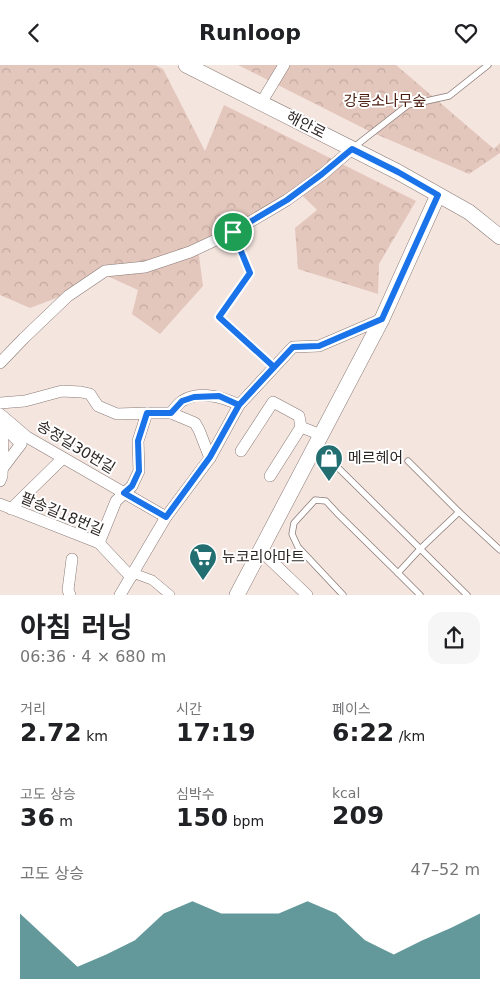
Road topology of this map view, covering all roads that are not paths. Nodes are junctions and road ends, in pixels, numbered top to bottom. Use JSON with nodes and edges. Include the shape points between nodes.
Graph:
{"nodes":[{"id":1,"x":186,"y":65,"type":"edge"},
{"id":2,"x":284,"y":65,"type":"edge"},
{"id":3,"x":488,"y":65,"type":"edge"},
{"id":4,"x":261,"y":103,"type":"junction"},
{"id":5,"x":352,"y":149,"type":"junction"},
{"id":6,"x":438,"y":195,"type":"junction"},
{"id":7,"x":233,"y":232,"type":"junction"},
{"id":8,"x":500,"y":237,"type":"edge"},
{"id":9,"x":219,"y":317,"type":"road end"},
{"id":10,"x":382,"y":319,"type":"junction"},
{"id":11,"x":0,"y":363,"type":"edge"},
{"id":12,"x":0,"y":403,"type":"edge"},
{"id":13,"x":239,"y":405,"type":"junction"},
{"id":14,"x":0,"y":413,"type":"edge"},
{"id":15,"x":147,"y":413,"type":"junction"},
{"id":16,"x":171,"y":413,"type":"junction"},
{"id":17,"x":0,"y":425,"type":"edge"},
{"id":18,"x":300,"y":427,"type":"junction"},
{"id":19,"x":318,"y":441,"type":"junction"},
{"id":20,"x":241,"y":451,"type":"dead end"},
{"id":21,"x":210,"y":457,"type":"junction"},
{"id":22,"x":63,"y":458,"type":"junction"},
{"id":23,"x":408,"y":461,"type":"dead end"},
{"id":24,"x":2,"y":469,"type":"junction"},
{"id":25,"x":270,"y":476,"type":"dead end"},
{"id":26,"x":0,"y":481,"type":"edge"},
{"id":27,"x":124,"y":493,"type":"junction"},
{"id":28,"x":0,"y":504,"type":"edge"},
{"id":29,"x":12,"y":509,"type":"junction"},
{"id":30,"x":459,"y":512,"type":"junction"},
{"id":31,"x":166,"y":517,"type":"junction"},
{"id":32,"x":98,"y":543,"type":"junction"},
{"id":33,"x":420,"y":549,"type":"junction"},
{"id":34,"x":261,"y":551,"type":"junction"},
{"id":35,"x":500,"y":551,"type":"edge"},
{"id":36,"x":72,"y":559,"type":"dead end"},
{"id":37,"x":398,"y":573,"type":"junction"},
{"id":38,"x":132,"y":575,"type":"junction"},
{"id":39,"x":70,"y":595,"type":"edge"},
{"id":40,"x":120,"y":595,"type":"edge"},
{"id":41,"x":170,"y":595,"type":"edge"},
{"id":42,"x":237,"y":595,"type":"edge"},
{"id":43,"x":307,"y":595,"type":"edge"},
{"id":44,"x":343,"y":595,"type":"edge"},
{"id":45,"x":420,"y":595,"type":"edge"},
{"id":46,"x":467,"y":595,"type":"edge"}],
"edges":[{"from":1,"to":4,"type":"street","name":"해안로"},
{"from":2,"to":4,"type":"street"},
{"from":3,"to":5,"type":"lane","via":[[449,96],[408,105]]},
{"from":4,"to":5,"type":"street","name":"해안로"},
{"from":5,"to":6,"type":"street","name":"해안로"},
{"from":5,"to":7,"type":"street","via":[[287,200]]},
{"from":6,"to":8,"type":"street","name":"해안로","via":[[468,212]]},
{"from":6,"to":10,"type":"street"},
{"from":7,"to":9,"type":"lane","via":[[250,273]]},
{"from":7,"to":11,"type":"street","via":[[190,252],[145,267],[105,271],[68,296]]},
{"from":10,"to":13,"type":"street","via":[[319,346],[293,347]]},
{"from":10,"to":19,"type":"street"},
{"from":12,"to":15,"type":"street","via":[[25,401],[62,391],[81,392],[90,394],[98,406],[116,414]]},
{"from":13,"to":16,"type":"street","via":[[219,396],[194,397],[182,401]]},
{"from":13,"to":21,"type":"street"},
{"from":14,"to":22,"type":"street","name":"송정길30번길","via":[[27,437]]},
{"from":15,"to":16,"type":"street"},
{"from":15,"to":27,"type":"street","via":[[138,441],[139,471],[132,486]]},
{"from":16,"to":21,"type":"street","via":[[195,423]]},
{"from":17,"to":24,"type":"street"},
{"from":17,"to":24,"type":"street","via":[[21,444]]},
{"from":18,"to":19,"type":"street"},
{"from":18,"to":20,"type":"street","via":[[299,415],[273,402]]},
{"from":18,"to":25,"type":"street"},
{"from":19,"to":33,"type":"lane"},
{"from":19,"to":34,"type":"street"},
{"from":21,"to":31,"type":"street"},
{"from":22,"to":27,"type":"street","name":"송정길30번길"},
{"from":22,"to":29,"type":"street"},
{"from":23,"to":30,"type":"lane"},
{"from":24,"to":26,"type":"street"},
{"from":27,"to":31,"type":"street","name":"송정길30번길"},
{"from":27,"to":32,"type":"street","via":[[116,501]]},
{"from":28,"to":29,"type":"street","name":"팔송길18번길"},
{"from":29,"to":32,"type":"street","name":"팔송길18번길"},
{"from":30,"to":33,"type":"lane"},
{"from":30,"to":35,"type":"lane"},
{"from":31,"to":38,"type":"street"},
{"from":32,"to":38,"type":"street","name":"팔송길18번길"},
{"from":33,"to":37,"type":"lane"},
{"from":33,"to":46,"type":"lane"},
{"from":34,"to":42,"type":"street"},
{"from":34,"to":43,"type":"street"},
{"from":36,"to":39,"type":"street"},
{"from":37,"to":44,"type":"lane","via":[[326,501],[315,500],[294,523],[292,534],[298,547]]},
{"from":37,"to":45,"type":"lane"},
{"from":38,"to":40,"type":"street"},
{"from":38,"to":41,"type":"street","via":[[152,580]]}]}
